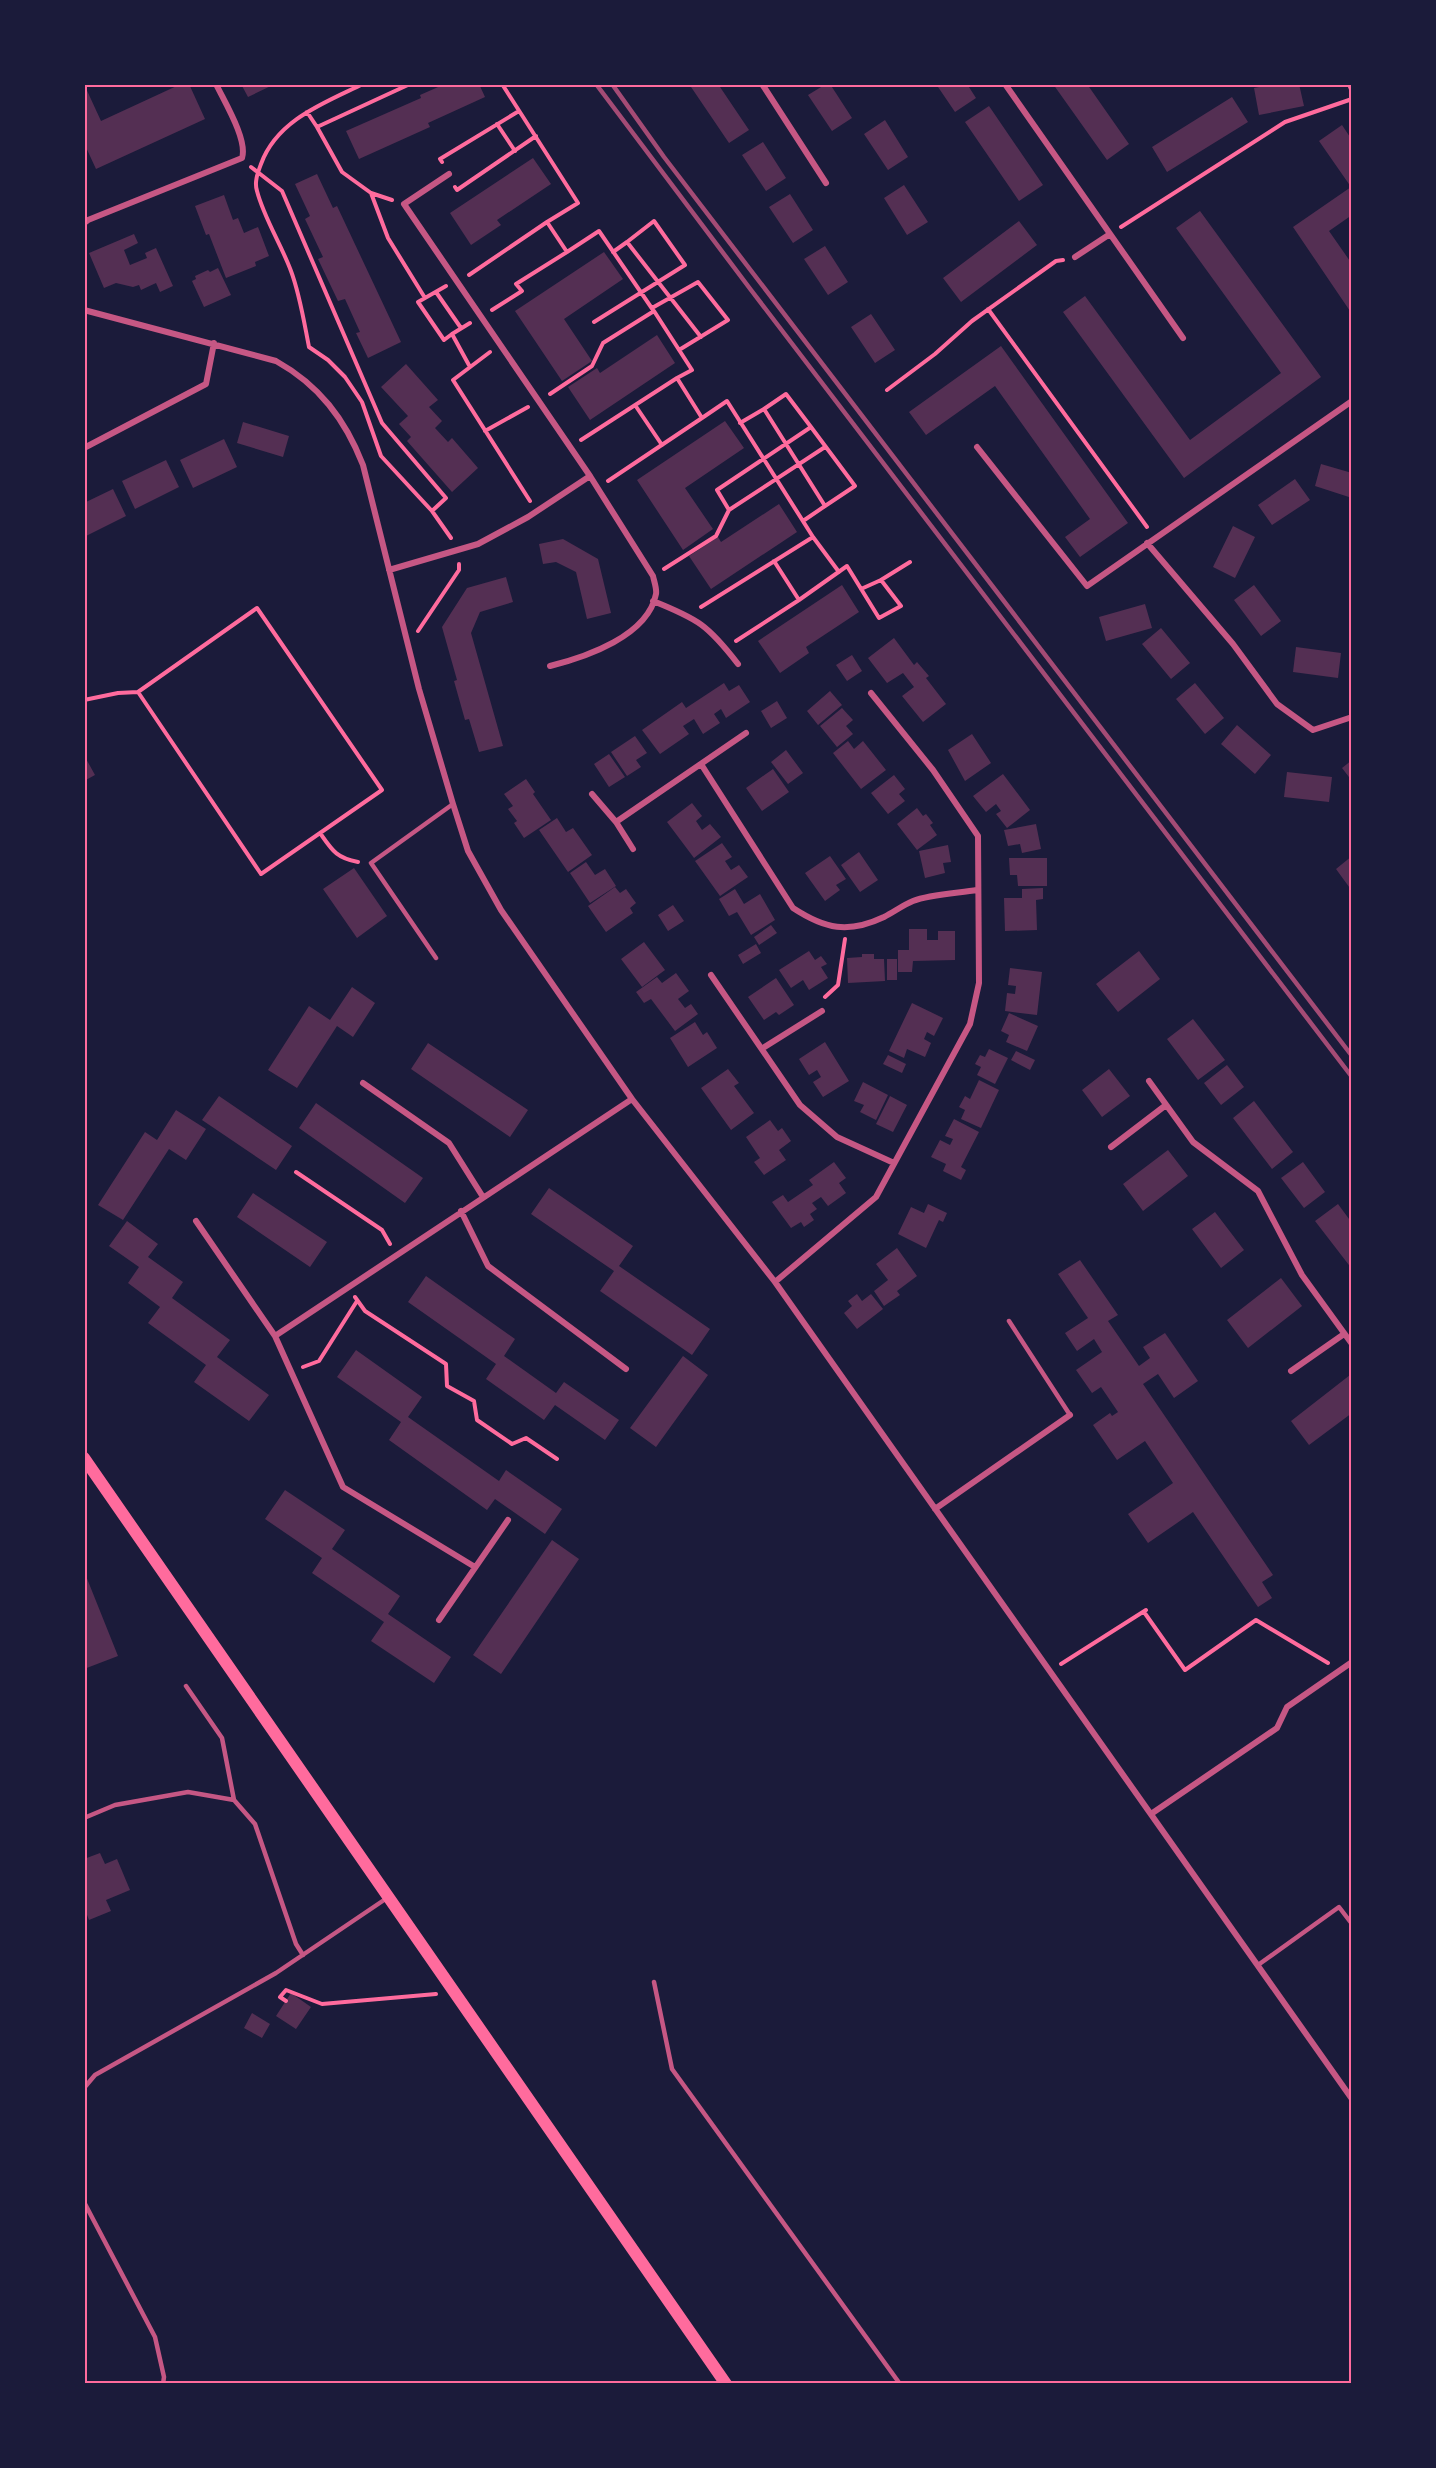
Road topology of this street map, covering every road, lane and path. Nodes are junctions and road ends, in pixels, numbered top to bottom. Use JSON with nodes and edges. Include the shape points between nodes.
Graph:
{"nodes":[{"id":1,"x":216,"y":84,"type":"edge"},
{"id":2,"x":363,"y":84,"type":"edge"},
{"id":3,"x":410,"y":84,"type":"edge"},
{"id":4,"x":502,"y":84,"type":"edge"},
{"id":5,"x":762,"y":84,"type":"edge"},
{"id":6,"x":1005,"y":84,"type":"edge"},
{"id":7,"x":1349,"y":84,"type":"edge"},
{"id":8,"x":1352,"y":92,"type":"edge"},
{"id":9,"x":1352,"y":99,"type":"edge"},
{"id":10,"x":519,"y":111,"type":"junction"},
{"id":11,"x":307,"y":112,"type":"junction"},
{"id":12,"x":497,"y":124,"type":"junction"},
{"id":13,"x":317,"y":127,"type":"junction"},
{"id":14,"x":536,"y":136,"type":"junction"},
{"id":15,"x":514,"y":151,"type":"junction"},
{"id":16,"x":243,"y":154,"type":"junction"},
{"id":17,"x":258,"y":174,"type":"junction"},
{"id":18,"x":449,"y":174,"type":"junction"},
{"id":19,"x":826,"y":183,"type":"dead end"},
{"id":20,"x":371,"y":193,"type":"junction"},
{"id":21,"x":404,"y":204,"type":"junction"},
{"id":22,"x":547,"y":222,"type":"junction"},
{"id":23,"x":84,"y":223,"type":"edge"},
{"id":24,"x":1110,"y":234,"type":"junction"},
{"id":25,"x":627,"y":242,"type":"junction"},
{"id":26,"x":567,"y":252,"type":"junction"},
{"id":27,"x":613,"y":252,"type":"junction"},
{"id":28,"x":1075,"y":257,"type":"joint"},
{"id":29,"x":457,"y":281,"type":"junction"},
{"id":30,"x":658,"y":281,"type":"junction"},
{"id":31,"x":641,"y":291,"type":"junction"},
{"id":32,"x":436,"y":292,"type":"junction"},
{"id":33,"x":670,"y":297,"type":"junction"},
{"id":34,"x":425,"y":298,"type":"junction"},
{"id":35,"x":988,"y":309,"type":"junction"},
{"id":36,"x":84,"y":310,"type":"edge"},
{"id":37,"x":653,"y":310,"type":"junction"},
{"id":38,"x":482,"y":317,"type":"junction"},
{"id":39,"x":594,"y":322,"type":"dead end"},
{"id":40,"x":461,"y":328,"type":"dead end"},
{"id":41,"x":701,"y":337,"type":"junction"},
{"id":42,"x":1183,"y":338,"type":"dead end"},
{"id":43,"x":214,"y":343,"type":"junction"},
{"id":44,"x":501,"y":345,"type":"junction"},
{"id":45,"x":679,"y":350,"type":"junction"},
{"id":46,"x":470,"y":367,"type":"junction"},
{"id":47,"x":676,"y":378,"type":"junction"},
{"id":48,"x":887,"y":390,"type":"dead end"},
{"id":49,"x":1352,"y":401,"type":"edge"},
{"id":50,"x":539,"y":402,"type":"junction"},
{"id":51,"x":635,"y":405,"type":"junction"},
{"id":52,"x":764,"y":409,"type":"junction"},
{"id":53,"x":702,"y":418,"type":"junction"},
{"id":54,"x":740,"y":423,"type":"junction"},
{"id":55,"x":810,"y":427,"type":"junction"},
{"id":56,"x":485,"y":431,"type":"junction"},
{"id":57,"x":786,"y":444,"type":"junction"},
{"id":58,"x":662,"y":445,"type":"junction"},
{"id":59,"x":569,"y":447,"type":"junction"},
{"id":60,"x":825,"y":447,"type":"junction"},
{"id":61,"x":977,"y":447,"type":"dead end"},
{"id":62,"x":84,"y":448,"type":"edge"},
{"id":63,"x":381,"y":456,"type":"dead end"},
{"id":64,"x":764,"y":459,"type":"junction"},
{"id":65,"x":798,"y":464,"type":"junction"},
{"id":66,"x":590,"y":476,"type":"junction"},
{"id":67,"x":776,"y":478,"type":"junction"},
{"id":68,"x":597,"y":488,"type":"junction"},
{"id":69,"x":825,"y":506,"type":"junction"},
{"id":70,"x":729,"y":510,"type":"junction"},
{"id":71,"x":432,"y":511,"type":"dead end"},
{"id":72,"x":537,"y":512,"type":"junction"},
{"id":73,"x":803,"y":521,"type":"junction"},
{"id":74,"x":813,"y":537,"type":"junction"},
{"id":75,"x":1155,"y":538,"type":"junction"},
{"id":76,"x":1147,"y":543,"type":"junction"},
{"id":77,"x":774,"y":561,"type":"junction"},
{"id":78,"x":910,"y":562,"type":"dead end"},
{"id":79,"x":390,"y":570,"type":"junction"},
{"id":80,"x":839,"y":572,"type":"junction"},
{"id":81,"x":653,"y":576,"type":"junction"},
{"id":82,"x":881,"y":580,"type":"junction"},
{"id":83,"x":861,"y":590,"type":"junction"},
{"id":84,"x":653,"y":600,"type":"junction"},
{"id":85,"x":799,"y":600,"type":"junction"},
{"id":86,"x":687,"y":615,"type":"junction"},
{"id":87,"x":726,"y":648,"type":"junction"},
{"id":88,"x":738,"y":664,"type":"dead end"},
{"id":89,"x":550,"y":666,"type":"dead end"},
{"id":90,"x":138,"y":692,"type":"junction"},
{"id":91,"x":871,"y":693,"type":"dead end"},
{"id":92,"x":84,"y":700,"type":"edge"},
{"id":93,"x":1352,"y":717,"type":"edge"},
{"id":94,"x":746,"y":733,"type":"dead end"},
{"id":95,"x":701,"y":764,"type":"junction"},
{"id":96,"x":592,"y":794,"type":"dead end"},
{"id":97,"x":453,"y":804,"type":"junction"},
{"id":98,"x":616,"y":822,"type":"junction"},
{"id":99,"x":320,"y":832,"type":"junction"},
{"id":100,"x":633,"y":849,"type":"dead end"},
{"id":101,"x":371,"y":863,"type":"junction"},
{"id":102,"x":977,"y":890,"type":"junction"},
{"id":103,"x":842,"y":948,"type":"dead end"},
{"id":104,"x":436,"y":958,"type":"dead end"},
{"id":105,"x":711,"y":975,"type":"dead end"},
{"id":106,"x":822,"y":1011,"type":"joint"},
{"id":107,"x":763,"y":1048,"type":"junction"},
{"id":108,"x":1149,"y":1081,"type":"dead end"},
{"id":109,"x":363,"y":1083,"type":"dead end"},
{"id":110,"x":632,"y":1099,"type":"junction"},
{"id":111,"x":1166,"y":1105,"type":"junction"},
{"id":112,"x":1111,"y":1147,"type":"dead end"},
{"id":113,"x":894,"y":1163,"type":"junction"},
{"id":114,"x":296,"y":1172,"type":"dead end"},
{"id":115,"x":483,"y":1197,"type":"junction"},
{"id":116,"x":461,"y":1211,"type":"junction"},
{"id":117,"x":196,"y":1221,"type":"dead end"},
{"id":118,"x":396,"y":1255,"type":"junction"},
{"id":119,"x":775,"y":1282,"type":"junction"},
{"id":120,"x":347,"y":1287,"type":"junction"},
{"id":121,"x":357,"y":1301,"type":"junction"},
{"id":122,"x":1009,"y":1321,"type":"dead end"},
{"id":123,"x":1344,"y":1334,"type":"junction"},
{"id":124,"x":275,"y":1336,"type":"junction"},
{"id":125,"x":1352,"y":1344,"type":"edge"},
{"id":126,"x":626,"y":1369,"type":"dead end"},
{"id":127,"x":1291,"y":1371,"type":"dead end"},
{"id":128,"x":291,"y":1372,"type":"junction"},
{"id":129,"x":1070,"y":1414,"type":"joint"},
{"id":130,"x":84,"y":1458,"type":"edge"},
{"id":131,"x":557,"y":1459,"type":"dead end"},
{"id":132,"x":935,"y":1509,"type":"junction"},
{"id":133,"x":508,"y":1520,"type":"dead end"},
{"id":134,"x":475,"y":1567,"type":"junction"},
{"id":135,"x":439,"y":1620,"type":"dead end"},
{"id":136,"x":1352,"y":1662,"type":"edge"},
{"id":137,"x":1340,"y":1670,"type":"junction"},
{"id":138,"x":1050,"y":1671,"type":"junction"},
{"id":139,"x":186,"y":1686,"type":"dead end"},
{"id":140,"x":234,"y":1800,"type":"junction"},
{"id":141,"x":1151,"y":1814,"type":"junction"},
{"id":142,"x":84,"y":1818,"type":"edge"},
{"id":143,"x":387,"y":1898,"type":"junction"},
{"id":144,"x":1352,"y":1924,"type":"edge"},
{"id":145,"x":303,"y":1955,"type":"junction"},
{"id":146,"x":1258,"y":1965,"type":"junction"},
{"id":147,"x":654,"y":1982,"type":"dead end"},
{"id":148,"x":452,"y":1990,"type":"junction"},
{"id":149,"x":286,"y":2001,"type":"dead end"},
{"id":150,"x":84,"y":2088,"type":"edge"},
{"id":151,"x":1352,"y":2099,"type":"edge"},
{"id":152,"x":84,"y":2202,"type":"edge"},
{"id":153,"x":163,"y":2384,"type":"edge"},
{"id":154,"x":726,"y":2384,"type":"edge"},
{"id":155,"x":900,"y":2384,"type":"edge"}],
"edges":[{"from":1,"to":16,"type":"street"},
{"from":2,"to":11,"type":"path"},
{"from":3,"to":13,"type":"path"},
{"from":4,"to":10,"type":"path"},
{"from":5,"to":19,"type":"street"},
{"from":6,"to":24,"type":"street"},
{"from":7,"to":8,"type":"path"},
{"from":9,"to":24,"type":"path","via":[[1285,122]]},
{"from":10,"to":12,"type":"path"},
{"from":10,"to":14,"type":"path"},
{"from":11,"to":13,"type":"path"},
{"from":11,"to":17,"type":"path","via":[[270,144]]},
{"from":12,"to":15,"type":"path"},
{"from":12,"to":18,"type":"path","via":[[440,159]]},
{"from":13,"to":20,"type":"path","via":[[342,172]]},
{"from":14,"to":15,"type":"path"},
{"from":14,"to":22,"type":"path","via":[[578,203]]},
{"from":15,"to":18,"type":"path","via":[[457,190]]},
{"from":16,"to":17,"type":"path"},
{"from":16,"to":23,"type":"street"},
{"from":17,"to":63,"type":"path","via":[[256,189],[291,272],[309,347],[345,376],[362,402]]},
{"from":17,"to":71,"type":"path","via":[[282,191],[382,423],[446,498]]},
{"from":18,"to":21,"type":"street"},
{"from":20,"to":21,"type":"path"},
{"from":20,"to":34,"type":"path","via":[[388,238]]},
{"from":21,"to":29,"type":"street"},
{"from":22,"to":26,"type":"path"},
{"from":22,"to":29,"type":"path"},
{"from":24,"to":28,"type":"street"},
{"from":24,"to":42,"type":"street"},
{"from":25,"to":27,"type":"path"},
{"from":25,"to":30,"type":"path"},
{"from":25,"to":30,"type":"path","via":[[654,221],[685,265]]},
{"from":26,"to":27,"type":"path","via":[[599,231]]},
{"from":26,"to":38,"type":"path","via":[[516,284],[522,291]]},
{"from":27,"to":31,"type":"path"},
{"from":28,"to":35,"type":"path","via":[[1056,261]]},
{"from":29,"to":32,"type":"path"},
{"from":29,"to":38,"type":"street"},
{"from":30,"to":31,"type":"path"},
{"from":30,"to":33,"type":"path"},
{"from":31,"to":37,"type":"path"},
{"from":31,"to":39,"type":"path"},
{"from":32,"to":34,"type":"path"},
{"from":32,"to":40,"type":"path"},
{"from":33,"to":37,"type":"path"},
{"from":33,"to":41,"type":"path"},
{"from":33,"to":41,"type":"path","via":[[698,282],[728,320]]},
{"from":34,"to":46,"type":"path","via":[[418,302],[444,340],[452,334]]},
{"from":35,"to":48,"type":"path"},
{"from":35,"to":75,"type":"path"},
{"from":36,"to":43,"type":"street"},
{"from":37,"to":45,"type":"path"},
{"from":37,"to":50,"type":"path","via":[[603,343],[592,366]]},
{"from":38,"to":44,"type":"street"},
{"from":41,"to":45,"type":"path"},
{"from":43,"to":62,"type":"street","via":[[206,384]]},
{"from":43,"to":79,"type":"street","via":[[276,361],[300,374],[319,392],[352,438],[363,465]]},
{"from":44,"to":46,"type":"path"},
{"from":44,"to":50,"type":"street"},
{"from":45,"to":47,"type":"path","via":[[692,370]]},
{"from":46,"to":56,"type":"path","via":[[453,380]]},
{"from":47,"to":51,"type":"path"},
{"from":47,"to":53,"type":"path"},
{"from":49,"to":75,"type":"street"},
{"from":50,"to":56,"type":"path"},
{"from":50,"to":59,"type":"street"},
{"from":51,"to":58,"type":"path"},
{"from":51,"to":59,"type":"path"},
{"from":52,"to":54,"type":"path"},
{"from":52,"to":55,"type":"path","via":[[786,394]]},
{"from":52,"to":57,"type":"path"},
{"from":53,"to":54,"type":"path","via":[[727,401]]},
{"from":53,"to":58,"type":"path"},
{"from":54,"to":64,"type":"path"},
{"from":55,"to":57,"type":"path"},
{"from":55,"to":60,"type":"path"},
{"from":56,"to":72,"type":"path"},
{"from":57,"to":64,"type":"path"},
{"from":57,"to":65,"type":"path"},
{"from":58,"to":68,"type":"path"},
{"from":59,"to":66,"type":"street"},
{"from":60,"to":65,"type":"path"},
{"from":60,"to":69,"type":"path","via":[[855,486]]},
{"from":61,"to":76,"type":"street","via":[[1087,586]]},
{"from":64,"to":67,"type":"path"},
{"from":64,"to":70,"type":"path","via":[[717,490]]},
{"from":65,"to":67,"type":"path"},
{"from":65,"to":69,"type":"path"},
{"from":66,"to":68,"type":"street"},
{"from":66,"to":72,"type":"street"},
{"from":67,"to":70,"type":"path"},
{"from":67,"to":73,"type":"path"},
{"from":68,"to":81,"type":"street"},
{"from":69,"to":73,"type":"path"},
{"from":70,"to":81,"type":"path","via":[[716,536]]},
{"from":72,"to":79,"type":"street","via":[[478,544]]},
{"from":73,"to":74,"type":"path"},
{"from":74,"to":77,"type":"path"},
{"from":74,"to":80,"type":"path"},
{"from":75,"to":76,"type":"street"},
{"from":76,"to":93,"type":"street","via":[[1233,644],[1277,704],[1313,730]]},
{"from":77,"to":85,"type":"path"},
{"from":77,"to":86,"type":"path"},
{"from":78,"to":82,"type":"path"},
{"from":79,"to":97,"type":"street","via":[[418,689]]},
{"from":80,"to":83,"type":"path","via":[[847,566]]},
{"from":80,"to":85,"type":"path"},
{"from":81,"to":84,"type":"street"},
{"from":82,"to":83,"type":"path"},
{"from":82,"to":83,"type":"path","via":[[901,606],[879,618]]},
{"from":84,"to":86,"type":"street"},
{"from":84,"to":89,"type":"street","via":[[647,615],[630,632],[576,660]]},
{"from":85,"to":87,"type":"path"},
{"from":86,"to":87,"type":"street","via":[[713,632]]},
{"from":87,"to":88,"type":"street"},
{"from":90,"to":92,"type":"path"},
{"from":90,"to":99,"type":"path","via":[[261,874]]},
{"from":90,"to":99,"type":"path","via":[[257,608],[382,790]]},
{"from":91,"to":102,"type":"street","via":[[933,770],[978,836]]},
{"from":94,"to":95,"type":"street"},
{"from":95,"to":98,"type":"street"},
{"from":95,"to":102,"type":"street","via":[[793,908],[812,921],[848,929],[863,926],[914,900]]},
{"from":96,"to":98,"type":"street"},
{"from":97,"to":101,"type":"lane"},
{"from":97,"to":110,"type":"street","via":[[468,851],[501,910]]},
{"from":98,"to":100,"type":"street"},
{"from":99,"to":101,"type":"path","via":[[343,860]]},
{"from":101,"to":104,"type":"lane"},
{"from":102,"to":113,"type":"street","via":[[979,983],[970,1024]]},
{"from":103,"to":106,"type":"path","via":[[838,985],[818,1004]]},
{"from":105,"to":107,"type":"street"},
{"from":106,"to":107,"type":"street"},
{"from":107,"to":113,"type":"street","via":[[800,1105],[837,1137]]},
{"from":108,"to":111,"type":"street"},
{"from":109,"to":115,"type":"street","via":[[449,1143]]},
{"from":110,"to":115,"type":"street"},
{"from":110,"to":119,"type":"street"},
{"from":111,"to":112,"type":"street"},
{"from":111,"to":123,"type":"street","via":[[1193,1142],[1258,1191],[1302,1275]]},
{"from":113,"to":119,"type":"street","via":[[876,1197]]},
{"from":114,"to":118,"type":"path","via":[[382,1230]]},
{"from":115,"to":116,"type":"street"},
{"from":116,"to":118,"type":"street"},
{"from":116,"to":126,"type":"street","via":[[488,1266]]},
{"from":117,"to":124,"type":"street"},
{"from":118,"to":120,"type":"street"},
{"from":119,"to":132,"type":"street"},
{"from":120,"to":121,"type":"path"},
{"from":120,"to":124,"type":"street"},
{"from":121,"to":128,"type":"path","via":[[318,1361]]},
{"from":121,"to":131,"type":"path","via":[[365,1311],[446,1364],[447,1386],[474,1401],[477,1420],[512,1444],[525,1438]]},
{"from":122,"to":129,"type":"lane"},
{"from":123,"to":125,"type":"street"},
{"from":123,"to":127,"type":"street"},
{"from":124,"to":128,"type":"street"},
{"from":128,"to":134,"type":"street","via":[[342,1486]]},
{"from":129,"to":132,"type":"street"},
{"from":130,"to":143,"type":"main road"},
{"from":132,"to":138,"type":"street"},
{"from":133,"to":134,"type":"street"},
{"from":134,"to":135,"type":"street"},
{"from":136,"to":137,"type":"street"},
{"from":137,"to":138,"type":"path","via":[[1256,1620],[1185,1670],[1145,1611]]},
{"from":137,"to":141,"type":"street","via":[[1287,1707],[1277,1728]]},
{"from":138,"to":141,"type":"street"},
{"from":139,"to":140,"type":"lane","via":[[222,1738]]},
{"from":140,"to":142,"type":"lane","via":[[188,1792],[115,1805]]},
{"from":140,"to":145,"type":"lane","via":[[255,1824]]},
{"from":141,"to":146,"type":"street"},
{"from":143,"to":145,"type":"lane"},
{"from":143,"to":148,"type":"main road"},
{"from":144,"to":146,"type":"lane","via":[[1340,1907]]},
{"from":145,"to":150,"type":"lane","via":[[96,2075]]},
{"from":146,"to":151,"type":"street"},
{"from":147,"to":155,"type":"lane","via":[[672,2069]]},
{"from":148,"to":149,"type":"path","via":[[322,2004],[286,1990],[280,1997]]},
{"from":148,"to":154,"type":"main road"},
{"from":152,"to":153,"type":"lane","via":[[155,2337]]}]}
